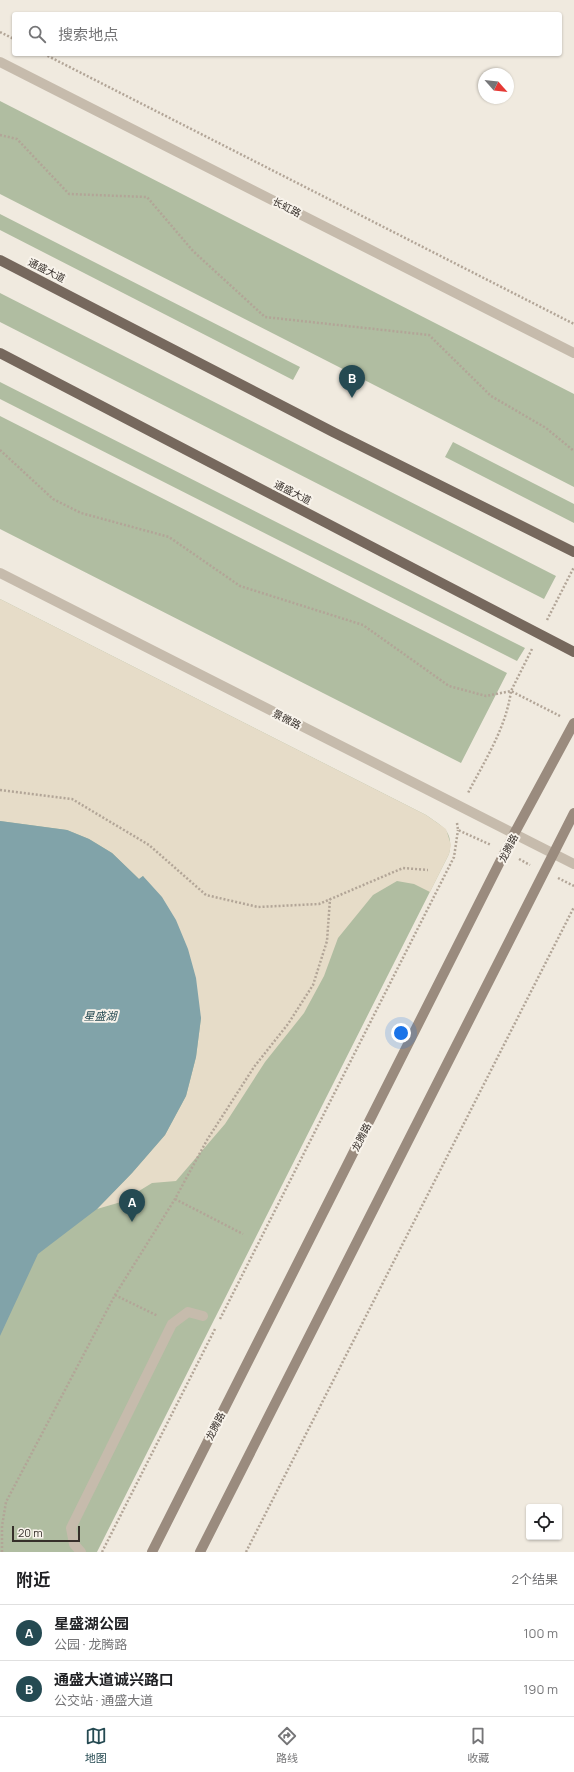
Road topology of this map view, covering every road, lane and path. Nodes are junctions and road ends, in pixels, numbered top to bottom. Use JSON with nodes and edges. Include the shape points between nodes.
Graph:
{"nodes":[{"id":1,"x":0,"y":32,"type":"edge"},
{"id":2,"x":12,"y":38,"type":"edge"},
{"id":3,"x":48,"y":56,"type":"edge"},
{"id":4,"x":0,"y":62,"type":"edge"},
{"id":5,"x":0,"y":135,"type":"edge"},
{"id":6,"x":0,"y":260,"type":"edge"},
{"id":7,"x":574,"y":324,"type":"edge"},
{"id":8,"x":0,"y":353,"type":"edge"},
{"id":9,"x":574,"y":353,"type":"edge"},
{"id":10,"x":0,"y":450,"type":"edge"},
{"id":11,"x":574,"y":451,"type":"edge"},
{"id":12,"x":574,"y":552,"type":"edge"},
{"id":13,"x":0,"y":573,"type":"edge"},
{"id":14,"x":574,"y":652,"type":"edge"},
{"id":15,"x":574,"y":723,"type":"edge"},
{"id":16,"x":0,"y":790,"type":"edge"},
{"id":17,"x":466,"y":797,"type":"dead end"},
{"id":18,"x":574,"y":814,"type":"edge"},
{"id":19,"x":455,"y":817,"type":"dead end"},
{"id":20,"x":458,"y":830,"type":"junction"},
{"id":21,"x":514,"y":834,"type":"junction"},
{"id":22,"x":492,"y":846,"type":"dead end"},
{"id":23,"x":553,"y":854,"type":"junction"},
{"id":24,"x":513,"y":856,"type":"dead end"},
{"id":25,"x":574,"y":864,"type":"edge"},
{"id":26,"x":533,"y":866,"type":"dead end"},
{"id":27,"x":428,"y":870,"type":"dead end"},
{"id":28,"x":554,"y":876,"type":"dead end"},
{"id":29,"x":574,"y":886,"type":"edge"},
{"id":30,"x":330,"y":899,"type":"junction"},
{"id":31,"x":574,"y":907,"type":"edge"},
{"id":32,"x":175,"y":1199,"type":"junction"},
{"id":33,"x":243,"y":1234,"type":"dead end"},
{"id":34,"x":115,"y":1295,"type":"junction"},
{"id":35,"x":203,"y":1316,"type":"dead end"},
{"id":36,"x":172,"y":1324,"type":"junction"},
{"id":37,"x":2,"y":1552,"type":"edge"},
{"id":38,"x":81,"y":1552,"type":"edge"},
{"id":39,"x":102,"y":1552,"type":"edge"},
{"id":40,"x":152,"y":1552,"type":"edge"},
{"id":41,"x":200,"y":1552,"type":"edge"},
{"id":42,"x":246,"y":1552,"type":"edge"}],
"edges":[{"from":1,"to":2,"type":"path"},
{"from":3,"to":7,"type":"path"},
{"from":4,"to":9,"type":"street","name":"长虹路"},
{"from":5,"to":11,"type":"path","via":[[17,139],[69,194],[147,197],[193,251],[265,317],[428,335],[491,396],[546,428]]},
{"from":6,"to":12,"type":"main road","name":"通盛大道","via":[[333,432]]},
{"from":8,"to":14,"type":"main road","name":"通盛大道"},
{"from":10,"to":17,"type":"path","via":[[53,499],[81,514],[170,537],[240,586],[363,625],[449,686],[486,696],[511,691],[501,730]]},
{"from":13,"to":21,"type":"street","name":"景微路"},
{"from":15,"to":21,"type":"main road","name":"龙腾路"},
{"from":16,"to":30,"type":"path","via":[[72,800],[149,845],[206,895],[258,907],[319,904]]},
{"from":18,"to":23,"type":"main road"},
{"from":19,"to":20,"type":"path"},
{"from":20,"to":22,"type":"path"},
{"from":20,"to":39,"type":"path","via":[[454,857]]},
{"from":21,"to":23,"type":"street","name":"景微路"},
{"from":21,"to":40,"type":"main road","name":"龙腾路"},
{"from":23,"to":25,"type":"street","name":"景微路"},
{"from":23,"to":41,"type":"main road"},
{"from":24,"to":26,"type":"path"},
{"from":27,"to":30,"type":"path","via":[[403,868]]},
{"from":28,"to":29,"type":"path"},
{"from":30,"to":32,"type":"path","via":[[328,941],[313,985],[228,1106]]},
{"from":31,"to":42,"type":"path"},
{"from":32,"to":33,"type":"path"},
{"from":32,"to":34,"type":"path"},
{"from":34,"to":36,"type":"path"},
{"from":34,"to":37,"type":"path","via":[[6,1502],[2,1526]]},
{"from":35,"to":36,"type":"street","via":[[188,1312]]},
{"from":36,"to":38,"type":"street","via":[[71,1528],[74,1544]]}]}
